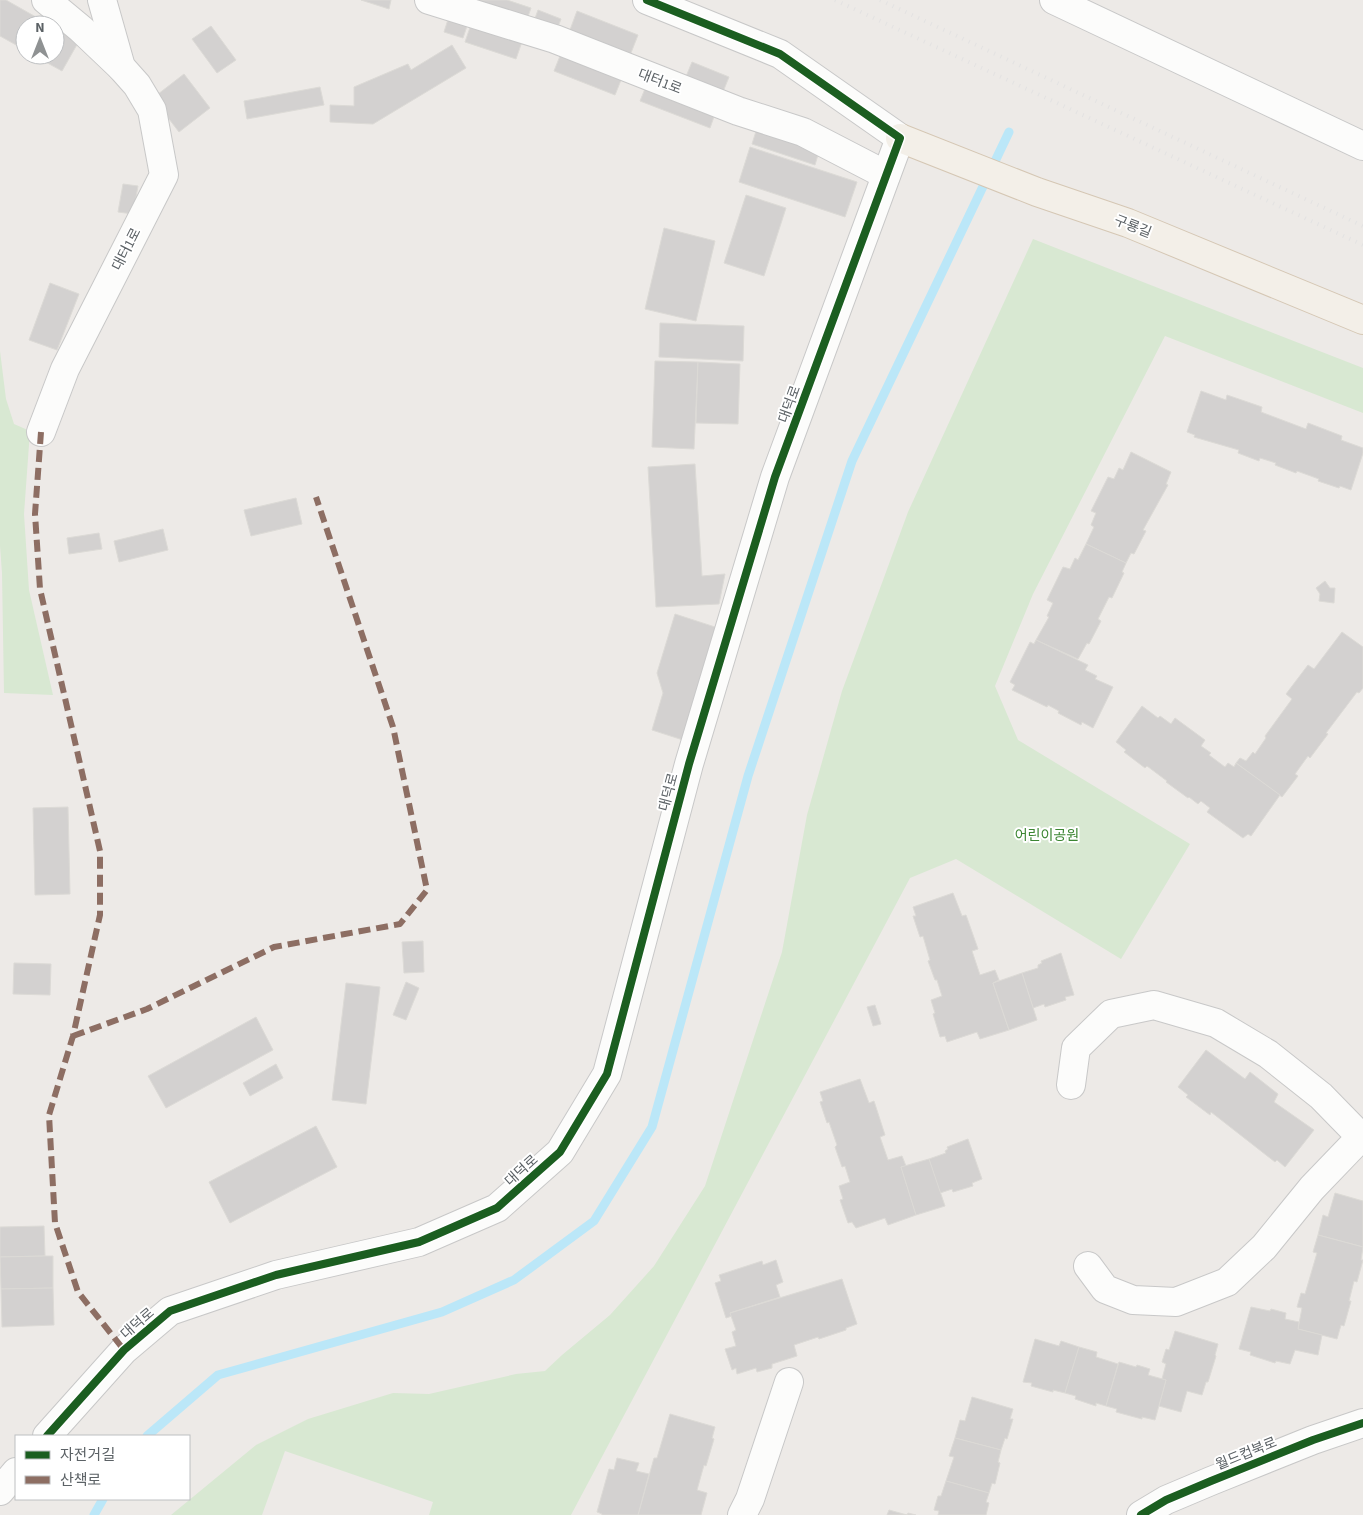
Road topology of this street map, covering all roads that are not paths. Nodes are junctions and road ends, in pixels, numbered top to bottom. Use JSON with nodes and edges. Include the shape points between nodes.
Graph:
{"nodes":[{"id":1,"x":46,"y":0,"type":"edge"},
{"id":2,"x":102,"y":0,"type":"edge"},
{"id":3,"x":429,"y":0,"type":"edge"},
{"id":4,"x":647,"y":0,"type":"edge"},
{"id":5,"x":1054,"y":0,"type":"edge"},
{"id":6,"x":121,"y":67,"type":"junction"},
{"id":7,"x":910,"y":142,"type":"junction"},
{"id":8,"x":1363,"y":146,"type":"edge"},
{"id":9,"x":886,"y":175,"type":"junction"},
{"id":10,"x":1363,"y":320,"type":"edge"},
{"id":11,"x":41,"y":432,"type":"dead end"},
{"id":12,"x":1070,"y":1085,"type":"dead end"},
{"id":13,"x":1362,"y":1137,"type":"edge"},
{"id":14,"x":1088,"y":1266,"type":"dead end"},
{"id":15,"x":789,"y":1382,"type":"dead end"},
{"id":16,"x":1363,"y":1423,"type":"edge"},
{"id":17,"x":48,"y":1435,"type":"edge"},
{"id":18,"x":15,"y":1473,"type":"edge"},
{"id":19,"x":0,"y":1491,"type":"edge"},
{"id":20,"x":742,"y":1515,"type":"edge"},
{"id":21,"x":1141,"y":1515,"type":"edge"}],
"edges":[{"from":1,"to":6,"type":"street","name":"대터1로"},
{"from":2,"to":6,"type":"street","name":"대터1로"},
{"from":3,"to":9,"type":"street","name":"대터1로","via":[[555,39],[738,111],[803,132]]},
{"from":4,"to":7,"type":"street","via":[[780,54]]},
{"from":5,"to":8,"type":"street"},
{"from":6,"to":11,"type":"street","name":"대터1로","via":[[152,110],[164,175],[65,370]]},
{"from":7,"to":9,"type":"street","name":"대덕로"},
{"from":7,"to":10,"type":"main road","name":"구룡길","via":[[1037,192],[1128,223]]},
{"from":9,"to":17,"type":"street","name":"대덕로","via":[[775,477],[689,764],[607,1074],[560,1152],[497,1208],[419,1242],[276,1275],[170,1311],[124,1350]]},
{"from":12,"to":13,"type":"street","via":[[1076,1048],[1110,1014],[1154,1005],[1216,1023],[1268,1054],[1321,1096]]},
{"from":13,"to":14,"type":"street","via":[[1312,1188],[1264,1247],[1227,1282],[1176,1302],[1133,1300],[1105,1289]]},
{"from":15,"to":20,"type":"street"},
{"from":16,"to":21,"type":"street","name":"월드컵북로","via":[[1210,1481]]},
{"from":18,"to":19,"type":"street"}]}
